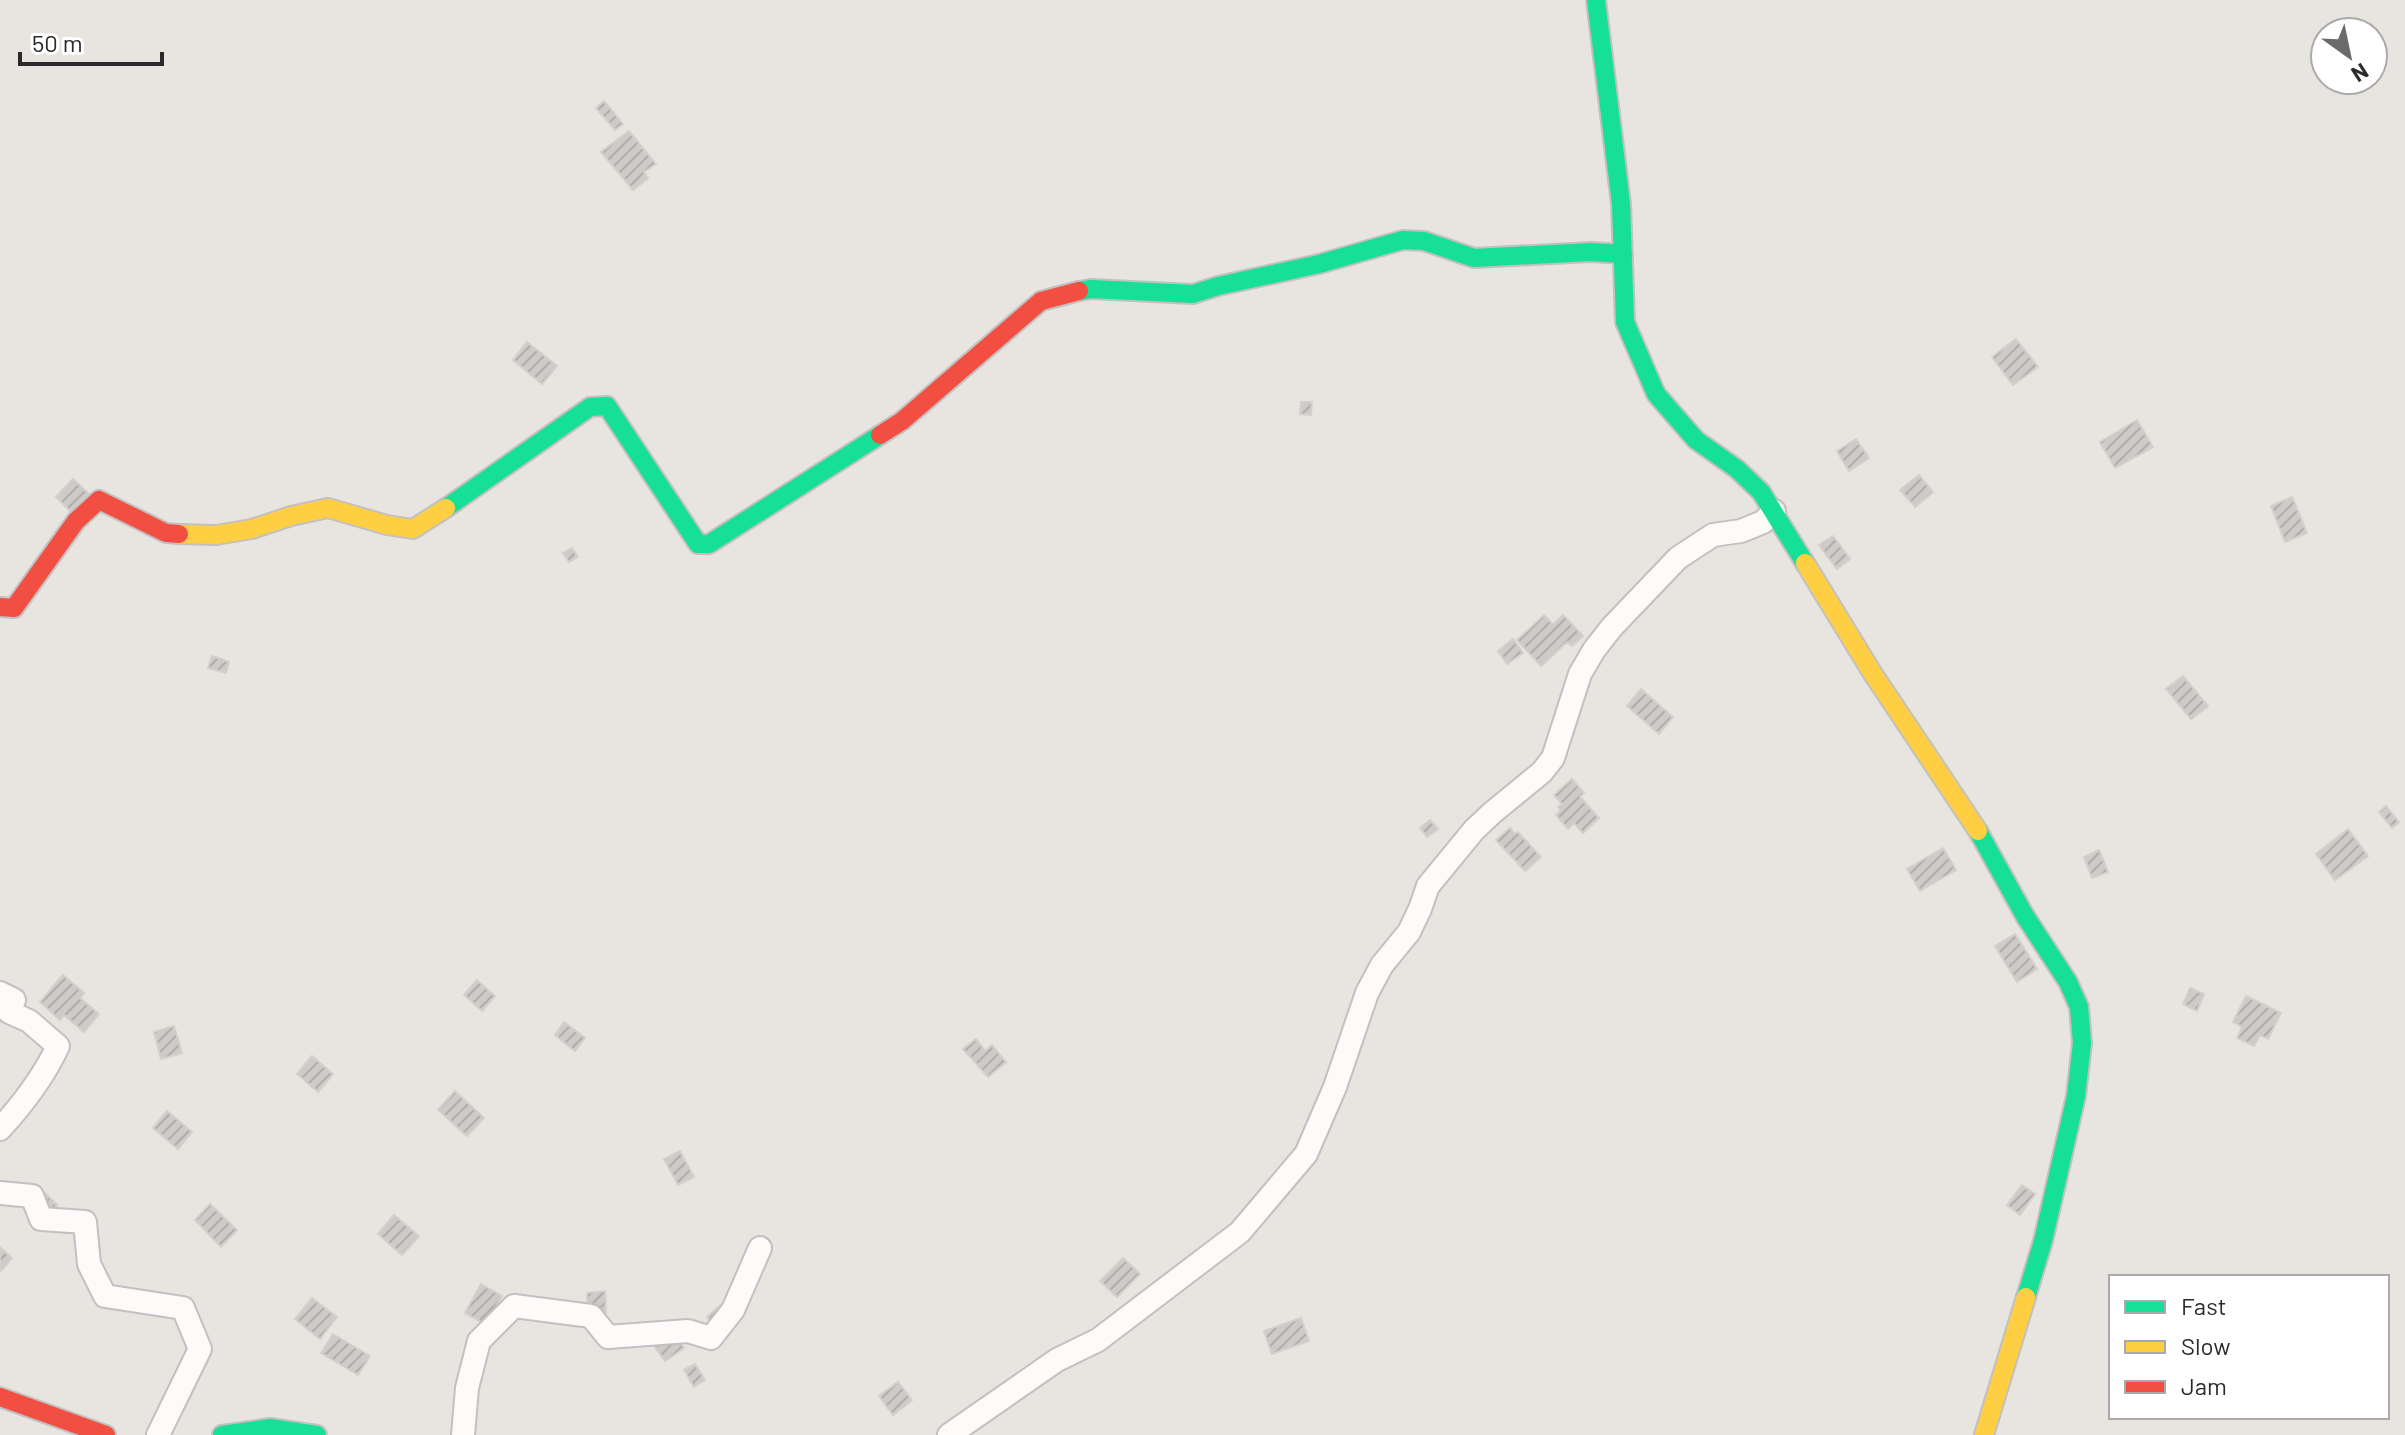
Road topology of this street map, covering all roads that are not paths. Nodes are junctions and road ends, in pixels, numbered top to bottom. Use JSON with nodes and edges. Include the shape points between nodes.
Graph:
{"nodes":[{"id":1,"x":1596,"y":0,"type":"edge"},
{"id":2,"x":1623,"y":254,"type":"junction"},
{"id":3,"x":1774,"y":511,"type":"junction"},
{"id":4,"x":0,"y":607,"type":"edge"},
{"id":5,"x":0,"y":993,"type":"edge"},
{"id":6,"x":0,"y":1129,"type":"edge"},
{"id":7,"x":0,"y":1193,"type":"edge"},
{"id":8,"x":760,"y":1248,"type":"dead end"},
{"id":9,"x":0,"y":1397,"type":"edge"},
{"id":10,"x":106,"y":1435,"type":"edge"},
{"id":11,"x":158,"y":1435,"type":"edge"},
{"id":12,"x":222,"y":1435,"type":"edge"},
{"id":13,"x":317,"y":1435,"type":"edge"},
{"id":14,"x":463,"y":1435,"type":"edge"},
{"id":15,"x":949,"y":1435,"type":"edge"},
{"id":16,"x":1984,"y":1435,"type":"edge"}],
"edges":[{"from":1,"to":2,"type":"street"},
{"from":2,"to":3,"type":"street","via":[[1625,322],[1656,394],[1696,440],[1737,469]]},
{"from":2,"to":4,"type":"street","via":[[1474,258],[1424,241],[1403,240],[1193,294],[1091,289],[1041,301],[902,421],[709,544],[698,544],[607,406],[599,405],[413,529],[328,508],[216,535],[166,533],[99,500],[76,521],[14,608]]},
{"from":3,"to":15,"type":"street","via":[[1741,531],[1713,535],[1678,558],[1594,650],[1580,674],[1553,758],[1474,830],[1428,886],[1409,932],[1367,993],[1306,1154],[1240,1232],[1098,1340],[1057,1360]]},
{"from":3,"to":16,"type":"street","via":[[1873,674],[1969,816],[2079,1007],[2082,1043],[2076,1096],[2043,1241]]},
{"from":5,"to":6,"type":"street","via":[[14,1000],[9,1012],[29,1021],[58,1046]]},
{"from":7,"to":11,"type":"street","via":[[32,1196],[41,1219],[85,1222],[89,1264],[105,1296],[183,1308],[200,1349]]},
{"from":8,"to":14,"type":"street","via":[[733,1310],[711,1338],[688,1331],[608,1337],[591,1316],[514,1306],[479,1341]]},
{"from":9,"to":10,"type":"street"},
{"from":12,"to":13,"type":"street","via":[[270,1428]]}]}
